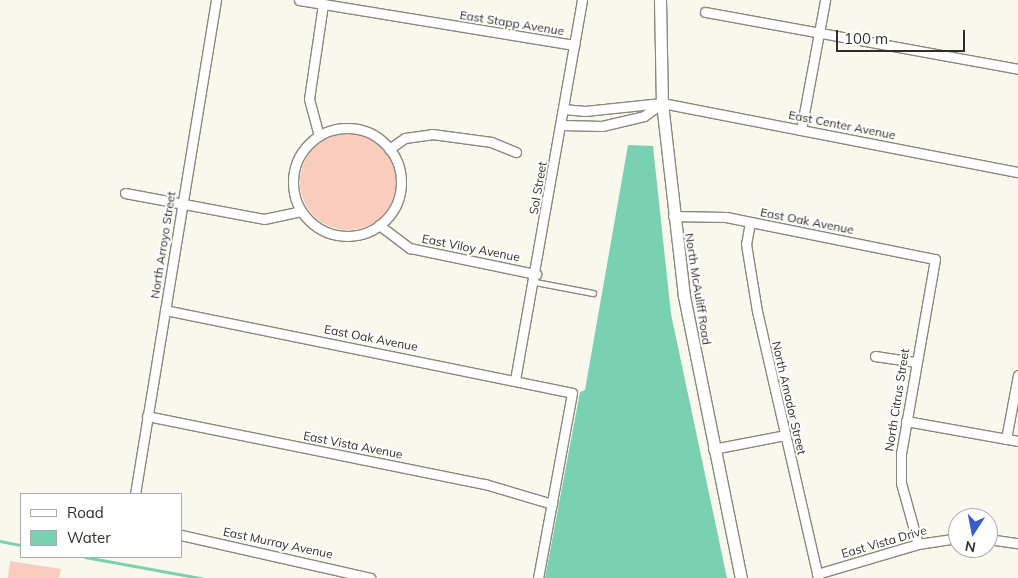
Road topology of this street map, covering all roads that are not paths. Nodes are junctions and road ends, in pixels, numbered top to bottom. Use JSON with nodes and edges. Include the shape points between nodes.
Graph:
{"nodes":[{"id":1,"x":216,"y":0,"type":"edge"},
{"id":2,"x":299,"y":0,"type":"edge"},
{"id":3,"x":582,"y":0,"type":"edge"},
{"id":4,"x":660,"y":0,"type":"edge"},
{"id":5,"x":825,"y":0,"type":"edge"},
{"id":6,"x":323,"y":4,"type":"junction"},
{"id":7,"x":705,"y":12,"type":"dead end"},
{"id":8,"x":819,"y":33,"type":"junction"},
{"id":9,"x":574,"y":45,"type":"junction"},
{"id":10,"x":1018,"y":69,"type":"edge"},
{"id":11,"x":662,"y":103,"type":"junction"},
{"id":12,"x":563,"y":109,"type":"junction"},
{"id":13,"x":562,"y":125,"type":"junction"},
{"id":14,"x":801,"y":130,"type":"junction"},
{"id":15,"x":320,"y":136,"type":"junction"},
{"id":16,"x":389,"y":149,"type":"junction"},
{"id":17,"x":516,"y":152,"type":"dead end"},
{"id":18,"x":1018,"y":172,"type":"edge"},
{"id":19,"x":124,"y":193,"type":"dead end"},
{"id":20,"x":183,"y":202,"type":"junction"},
{"id":21,"x":301,"y":211,"type":"junction"},
{"id":22,"x":673,"y":216,"type":"junction"},
{"id":23,"x":750,"y":222,"type":"junction"},
{"id":24,"x":379,"y":225,"type":"junction"},
{"id":25,"x":935,"y":259,"type":"joint"},
{"id":26,"x":536,"y":278,"type":"junction"},
{"id":27,"x":593,"y":293,"type":"dead end"},
{"id":28,"x":165,"y":310,"type":"junction"},
{"id":29,"x":875,"y":356,"type":"dead end"},
{"id":30,"x":916,"y":362,"type":"junction"},
{"id":31,"x":1018,"y":375,"type":"edge"},
{"id":32,"x":515,"y":380,"type":"junction"},
{"id":33,"x":147,"y":416,"type":"junction"},
{"id":34,"x":906,"y":421,"type":"junction"},
{"id":35,"x":785,"y":435,"type":"junction"},
{"id":36,"x":1006,"y":439,"type":"junction"},
{"id":37,"x":1018,"y":441,"type":"edge"},
{"id":38,"x":713,"y":449,"type":"junction"},
{"id":39,"x":135,"y":493,"type":"edge"},
{"id":40,"x":552,"y":504,"type":"junction"},
{"id":41,"x":182,"y":535,"type":"edge"},
{"id":42,"x":948,"y":540,"type":"edge"},
{"id":43,"x":998,"y":540,"type":"edge"},
{"id":44,"x":1018,"y":543,"type":"edge"},
{"id":45,"x":918,"y":544,"type":"junction"},
{"id":46,"x":817,"y":576,"type":"edge"},
{"id":47,"x":370,"y":578,"type":"edge"},
{"id":48,"x":538,"y":578,"type":"edge"},
{"id":49,"x":741,"y":578,"type":"edge"}],
"edges":[{"from":1,"to":20,"type":"street","name":"North Arroyo Street"},
{"from":2,"to":6,"type":"street","name":"East Stapp Avenue"},
{"from":3,"to":9,"type":"street","name":"Sol Street"},
{"from":4,"to":11,"type":"street","name":"North McAuliff Road"},
{"from":5,"to":8,"type":"street"},
{"from":6,"to":9,"type":"street","name":"East Stapp Avenue"},
{"from":6,"to":15,"type":"street","via":[[309,99]]},
{"from":7,"to":8,"type":"street"},
{"from":8,"to":10,"type":"street"},
{"from":8,"to":14,"type":"street"},
{"from":9,"to":12,"type":"street","name":"Sol Street"},
{"from":11,"to":12,"type":"street","name":"East Center Avenue","via":[[585,112]]},
{"from":11,"to":13,"type":"street","via":[[644,116],[602,126]]},
{"from":11,"to":14,"type":"street","name":"East Center Avenue"},
{"from":11,"to":22,"type":"street","name":"North McAuliff Road"},
{"from":12,"to":13,"type":"street","name":"Sol Street"},
{"from":13,"to":26,"type":"street","name":"Sol Street"},
{"from":14,"to":18,"type":"street","name":"East Center Avenue"},
{"from":15,"to":16,"type":"street","via":[[349,128],[364,131]]},
{"from":15,"to":21,"type":"street","via":[[296,162],[293,179]]},
{"from":16,"to":17,"type":"street","via":[[405,138],[432,134],[491,142]]},
{"from":16,"to":24,"type":"street","via":[[401,181],[398,199]]},
{"from":19,"to":20,"type":"street"},
{"from":20,"to":21,"type":"street","via":[[264,218]]},
{"from":20,"to":28,"type":"street","name":"North Arroyo Street"},
{"from":21,"to":24,"type":"street","via":[[314,225],[337,235],[362,234]]},
{"from":22,"to":23,"type":"street","name":"East Oak Avenue"},
{"from":22,"to":38,"type":"street","name":"North McAuliff Road"},
{"from":23,"to":25,"type":"street","name":"East Oak Avenue"},
{"from":23,"to":35,"type":"street","name":"North Amador Street","via":[[749,266]]},
{"from":24,"to":26,"type":"street","name":"East Viloy Avenue","via":[[410,248]]},
{"from":25,"to":30,"type":"street","name":"North Citrus Street"},
{"from":26,"to":27,"type":"lane"},
{"from":26,"to":32,"type":"street","name":"Sol Street"},
{"from":28,"to":32,"type":"street","name":"East Oak Avenue"},
{"from":28,"to":33,"type":"street","name":"North Arroyo Street"},
{"from":29,"to":30,"type":"street"},
{"from":30,"to":34,"type":"street","name":"North Citrus Street"},
{"from":31,"to":36,"type":"street"},
{"from":32,"to":40,"type":"street","name":"East Oak Avenue","via":[[572,393]]},
{"from":33,"to":39,"type":"street","name":"North Arroyo Street"},
{"from":33,"to":40,"type":"street","name":"East Vista Avenue","via":[[485,484]]},
{"from":34,"to":36,"type":"street"},
{"from":34,"to":45,"type":"street","name":"North Citrus Street","via":[[901,483]]},
{"from":35,"to":38,"type":"street"},
{"from":35,"to":46,"type":"street","name":"North Amador Street"},
{"from":36,"to":37,"type":"street"},
{"from":38,"to":49,"type":"street","name":"North McAuliff Road"},
{"from":40,"to":48,"type":"street"},
{"from":41,"to":47,"type":"street","name":"East Murray Avenue"},
{"from":42,"to":45,"type":"street","name":"East Vista Drive"},
{"from":43,"to":44,"type":"street"},
{"from":45,"to":46,"type":"street","name":"East Vista Drive"}]}
